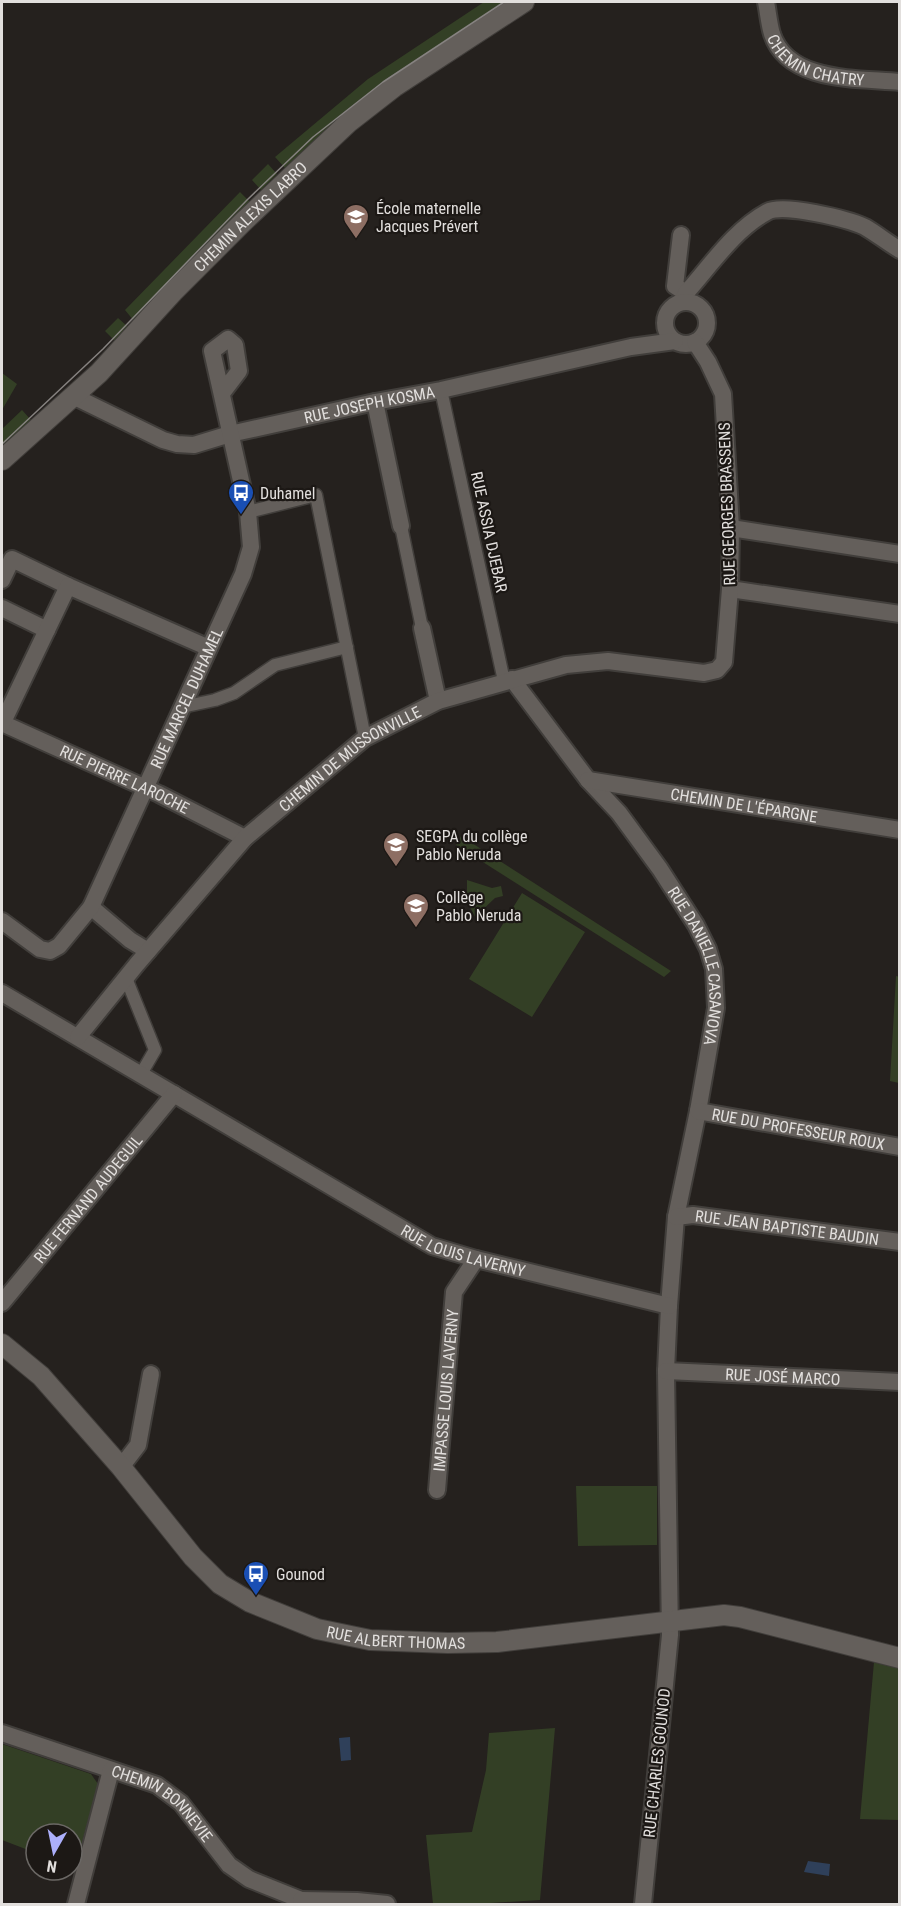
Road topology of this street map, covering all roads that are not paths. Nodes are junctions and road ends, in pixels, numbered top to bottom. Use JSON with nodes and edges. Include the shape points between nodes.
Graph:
{"nodes":[{"id":1,"x":524,"y":2,"type":"edge"},
{"id":2,"x":766,"y":2,"type":"edge"},
{"id":3,"x":900,"y":82,"type":"edge"},
{"id":4,"x":681,"y":235,"type":"dead end"},
{"id":5,"x":900,"y":250,"type":"edge"},
{"id":6,"x":684,"y":297,"type":"junction"},
{"id":7,"x":675,"y":341,"type":"junction"},
{"id":8,"x":695,"y":342,"type":"junction"},
{"id":9,"x":441,"y":390,"type":"junction"},
{"id":10,"x":223,"y":393,"type":"dead end"},
{"id":11,"x":73,"y":396,"type":"junction"},
{"id":12,"x":375,"y":402,"type":"junction"},
{"id":13,"x":230,"y":434,"type":"junction"},
{"id":14,"x":2,"y":460,"type":"edge"},
{"id":15,"x":248,"y":512,"type":"junction"},
{"id":16,"x":401,"y":526,"type":"joint"},
{"id":17,"x":731,"y":528,"type":"junction"},
{"id":18,"x":900,"y":554,"type":"edge"},
{"id":19,"x":2,"y":580,"type":"edge"},
{"id":20,"x":68,"y":586,"type":"junction"},
{"id":21,"x":730,"y":589,"type":"junction"},
{"id":22,"x":2,"y":608,"type":"edge"},
{"id":23,"x":900,"y":614,"type":"edge"},
{"id":24,"x":422,"y":628,"type":"joint"},
{"id":25,"x":47,"y":630,"type":"junction"},
{"id":26,"x":347,"y":647,"type":"junction"},
{"id":27,"x":209,"y":648,"type":"junction"},
{"id":28,"x":717,"y":670,"type":"joint"},
{"id":29,"x":508,"y":680,"type":"junction"},
{"id":30,"x":438,"y":701,"type":"junction"},
{"id":31,"x":182,"y":707,"type":"junction"},
{"id":32,"x":2,"y":723,"type":"edge"},
{"id":33,"x":365,"y":738,"type":"junction"},
{"id":34,"x":588,"y":780,"type":"junction"},
{"id":35,"x":145,"y":788,"type":"junction"},
{"id":36,"x":900,"y":830,"type":"edge"},
{"id":37,"x":245,"y":838,"type":"junction"},
{"id":38,"x":91,"y":906,"type":"junction"},
{"id":39,"x":2,"y":921,"type":"edge"},
{"id":40,"x":148,"y":951,"type":"junction"},
{"id":41,"x":126,"y":978,"type":"junction"},
{"id":42,"x":2,"y":993,"type":"edge"},
{"id":43,"x":78,"y":1037,"type":"junction"},
{"id":44,"x":141,"y":1074,"type":"junction"},
{"id":45,"x":174,"y":1094,"type":"junction"},
{"id":46,"x":698,"y":1111,"type":"junction"},
{"id":47,"x":900,"y":1147,"type":"edge"},
{"id":48,"x":676,"y":1217,"type":"junction"},
{"id":49,"x":900,"y":1242,"type":"edge"},
{"id":50,"x":476,"y":1259,"type":"junction"},
{"id":51,"x":2,"y":1303,"type":"edge"},
{"id":52,"x":669,"y":1306,"type":"junction"},
{"id":53,"x":2,"y":1344,"type":"edge"},
{"id":54,"x":666,"y":1371,"type":"junction"},
{"id":55,"x":151,"y":1374,"type":"dead end"},
{"id":56,"x":900,"y":1382,"type":"edge"},
{"id":57,"x":121,"y":1467,"type":"junction"},
{"id":58,"x":437,"y":1490,"type":"dead end"},
{"id":59,"x":670,"y":1621,"type":"junction"},
{"id":60,"x":900,"y":1658,"type":"edge"},
{"id":61,"x":2,"y":1733,"type":"edge"},
{"id":62,"x":111,"y":1770,"type":"junction"},
{"id":63,"x":303,"y":1902,"type":"edge"},
{"id":64,"x":76,"y":1905,"type":"edge"},
{"id":65,"x":387,"y":1905,"type":"edge"},
{"id":66,"x":643,"y":1905,"type":"edge"}],
"edges":[{"from":1,"to":11,"type":"street","name":"CHEMIN ALEXIS LABRO","via":[[394,87],[349,122],[243,222]]},
{"from":2,"to":3,"type":"street","name":"CHEMIN CHATRY","via":[[772,35],[791,61],[806,70]]},
{"from":4,"to":6,"type":"street","via":[[675,286]]},
{"from":5,"to":6,"type":"street","via":[[864,227],[828,215],[769,210],[742,230]]},
{"from":6,"to":7,"type":"street","via":[[669,309],[665,319],[665,329]]},
{"from":6,"to":8,"type":"street","via":[[700,306],[707,317],[707,328]]},
{"from":7,"to":8,"type":"street"},
{"from":7,"to":9,"type":"street","name":"RUE JOSEPH KOSMA","via":[[631,347]]},
{"from":8,"to":17,"type":"street","name":"RUE GEORGES BRASSENS","via":[[723,394]]},
{"from":9,"to":12,"type":"street","name":"RUE JOSEPH KOSMA"},
{"from":9,"to":29,"type":"street","name":"RUE ASSIA DJEBAR"},
{"from":10,"to":13,"type":"street","name":"RUE MARCEL DUHAMEL"},
{"from":11,"to":13,"type":"street","name":"RUE JOSEPH KOSMA","via":[[177,444],[194,445]]},
{"from":11,"to":14,"type":"street","name":"CHEMIN ALEXIS LABRO"},
{"from":12,"to":13,"type":"street","name":"RUE JOSEPH KOSMA"},
{"from":12,"to":16,"type":"street"},
{"from":13,"to":15,"type":"street","name":"RUE MARCEL DUHAMEL"},
{"from":15,"to":26,"type":"street","via":[[316,495]]},
{"from":15,"to":27,"type":"street","name":"RUE MARCEL DUHAMEL","via":[[251,547]]},
{"from":16,"to":24,"type":"street"},
{"from":17,"to":18,"type":"street"},
{"from":17,"to":21,"type":"street","name":"RUE GEORGES BRASSENS"},
{"from":19,"to":20,"type":"street","via":[[12,559]]},
{"from":20,"to":25,"type":"street","name":"RUE PIERRE LAROCHE"},
{"from":20,"to":27,"type":"street"},
{"from":21,"to":23,"type":"street"},
{"from":21,"to":28,"type":"street","name":"RUE GEORGES BRASSENS","via":[[724,662]]},
{"from":22,"to":25,"type":"street"},
{"from":24,"to":30,"type":"street"},
{"from":25,"to":32,"type":"street","name":"RUE PIERRE LAROCHE"},
{"from":26,"to":31,"type":"street","via":[[275,665],[234,693]]},
{"from":26,"to":33,"type":"street"},
{"from":27,"to":31,"type":"street","name":"RUE MARCEL DUHAMEL"},
{"from":28,"to":29,"type":"street","name":"CHEMIN DE MUSSONVILLE","via":[[704,673],[608,661],[566,665]]},
{"from":29,"to":30,"type":"street","name":"CHEMIN DE MUSSONVILLE"},
{"from":29,"to":34,"type":"street","name":"RUE DANIELLE CASANOVA"},
{"from":30,"to":33,"type":"street","name":"CHEMIN DE MUSSONVILLE"},
{"from":31,"to":35,"type":"street","name":"RUE MARCEL DUHAMEL"},
{"from":32,"to":35,"type":"street","name":"RUE PIERRE LAROCHE"},
{"from":33,"to":37,"type":"street","name":"CHEMIN DE MUSSONVILLE"},
{"from":34,"to":36,"type":"street","name":"CHEMIN DE L'ÉPARGNE"},
{"from":34,"to":46,"type":"street","name":"RUE DANIELLE CASANOVA","via":[[660,869],[708,949],[714,969],[716,1008]]},
{"from":35,"to":37,"type":"street","name":"RUE PIERRE LAROCHE"},
{"from":35,"to":38,"type":"street","name":"RUE MARCEL DUHAMEL"},
{"from":37,"to":40,"type":"street","name":"CHEMIN DE MUSSONVILLE"},
{"from":38,"to":39,"type":"street","name":"RUE MARCEL DUHAMEL","via":[[59,946],[50,951],[40,949]]},
{"from":38,"to":40,"type":"street"},
{"from":40,"to":41,"type":"street","name":"CHEMIN DE MUSSONVILLE"},
{"from":41,"to":43,"type":"street","name":"CHEMIN DE MUSSONVILLE"},
{"from":41,"to":44,"type":"street","via":[[155,1050]]},
{"from":42,"to":43,"type":"street","name":"RUE LOUIS LAVERNY"},
{"from":43,"to":44,"type":"street","name":"RUE LOUIS LAVERNY"},
{"from":44,"to":45,"type":"street","name":"RUE LOUIS LAVERNY"},
{"from":45,"to":50,"type":"street","name":"RUE LOUIS LAVERNY","via":[[432,1245]]},
{"from":45,"to":51,"type":"street","name":"RUE FERNAND AUDEGUIL"},
{"from":46,"to":47,"type":"street","name":"RUE DU PROFESSEUR ROUX"},
{"from":46,"to":48,"type":"street","name":"RUE DANIELLE CASANOVA"},
{"from":48,"to":49,"type":"street","name":"RUE JEAN BAPTISTE BAUDIN","via":[[693,1215]]},
{"from":48,"to":52,"type":"street","name":"RUE DANIELLE CASANOVA"},
{"from":50,"to":52,"type":"street","name":"RUE LOUIS LAVERNY"},
{"from":50,"to":58,"type":"street","name":"IMPASSE LOUIS LAVERNY","via":[[454,1292]]},
{"from":52,"to":54,"type":"street"},
{"from":53,"to":57,"type":"street","name":"RUE ALBERT THOMAS","via":[[41,1376]]},
{"from":54,"to":56,"type":"street","name":"RUE JOSÉ MARCO"},
{"from":54,"to":59,"type":"street"},
{"from":55,"to":57,"type":"street","via":[[138,1444]]},
{"from":57,"to":59,"type":"street","name":"RUE ALBERT THOMAS","via":[[193,1557],[220,1584],[250,1602],[317,1629],[370,1640],[458,1643],[497,1642]]},
{"from":59,"to":60,"type":"street","name":"RUE ALBERT THOMAS","via":[[740,1617]]},
{"from":59,"to":66,"type":"street","name":"RUE CHARLES GOUNOD"},
{"from":61,"to":62,"type":"street","name":"CHEMIN BONNEVIE"},
{"from":62,"to":63,"type":"street","name":"CHEMIN BONNEVIE","via":[[157,1785],[181,1803],[229,1865],[249,1879]]},
{"from":62,"to":64,"type":"street"},
{"from":63,"to":65,"type":"street","name":"CHEMIN BONNEVIE"}]}
